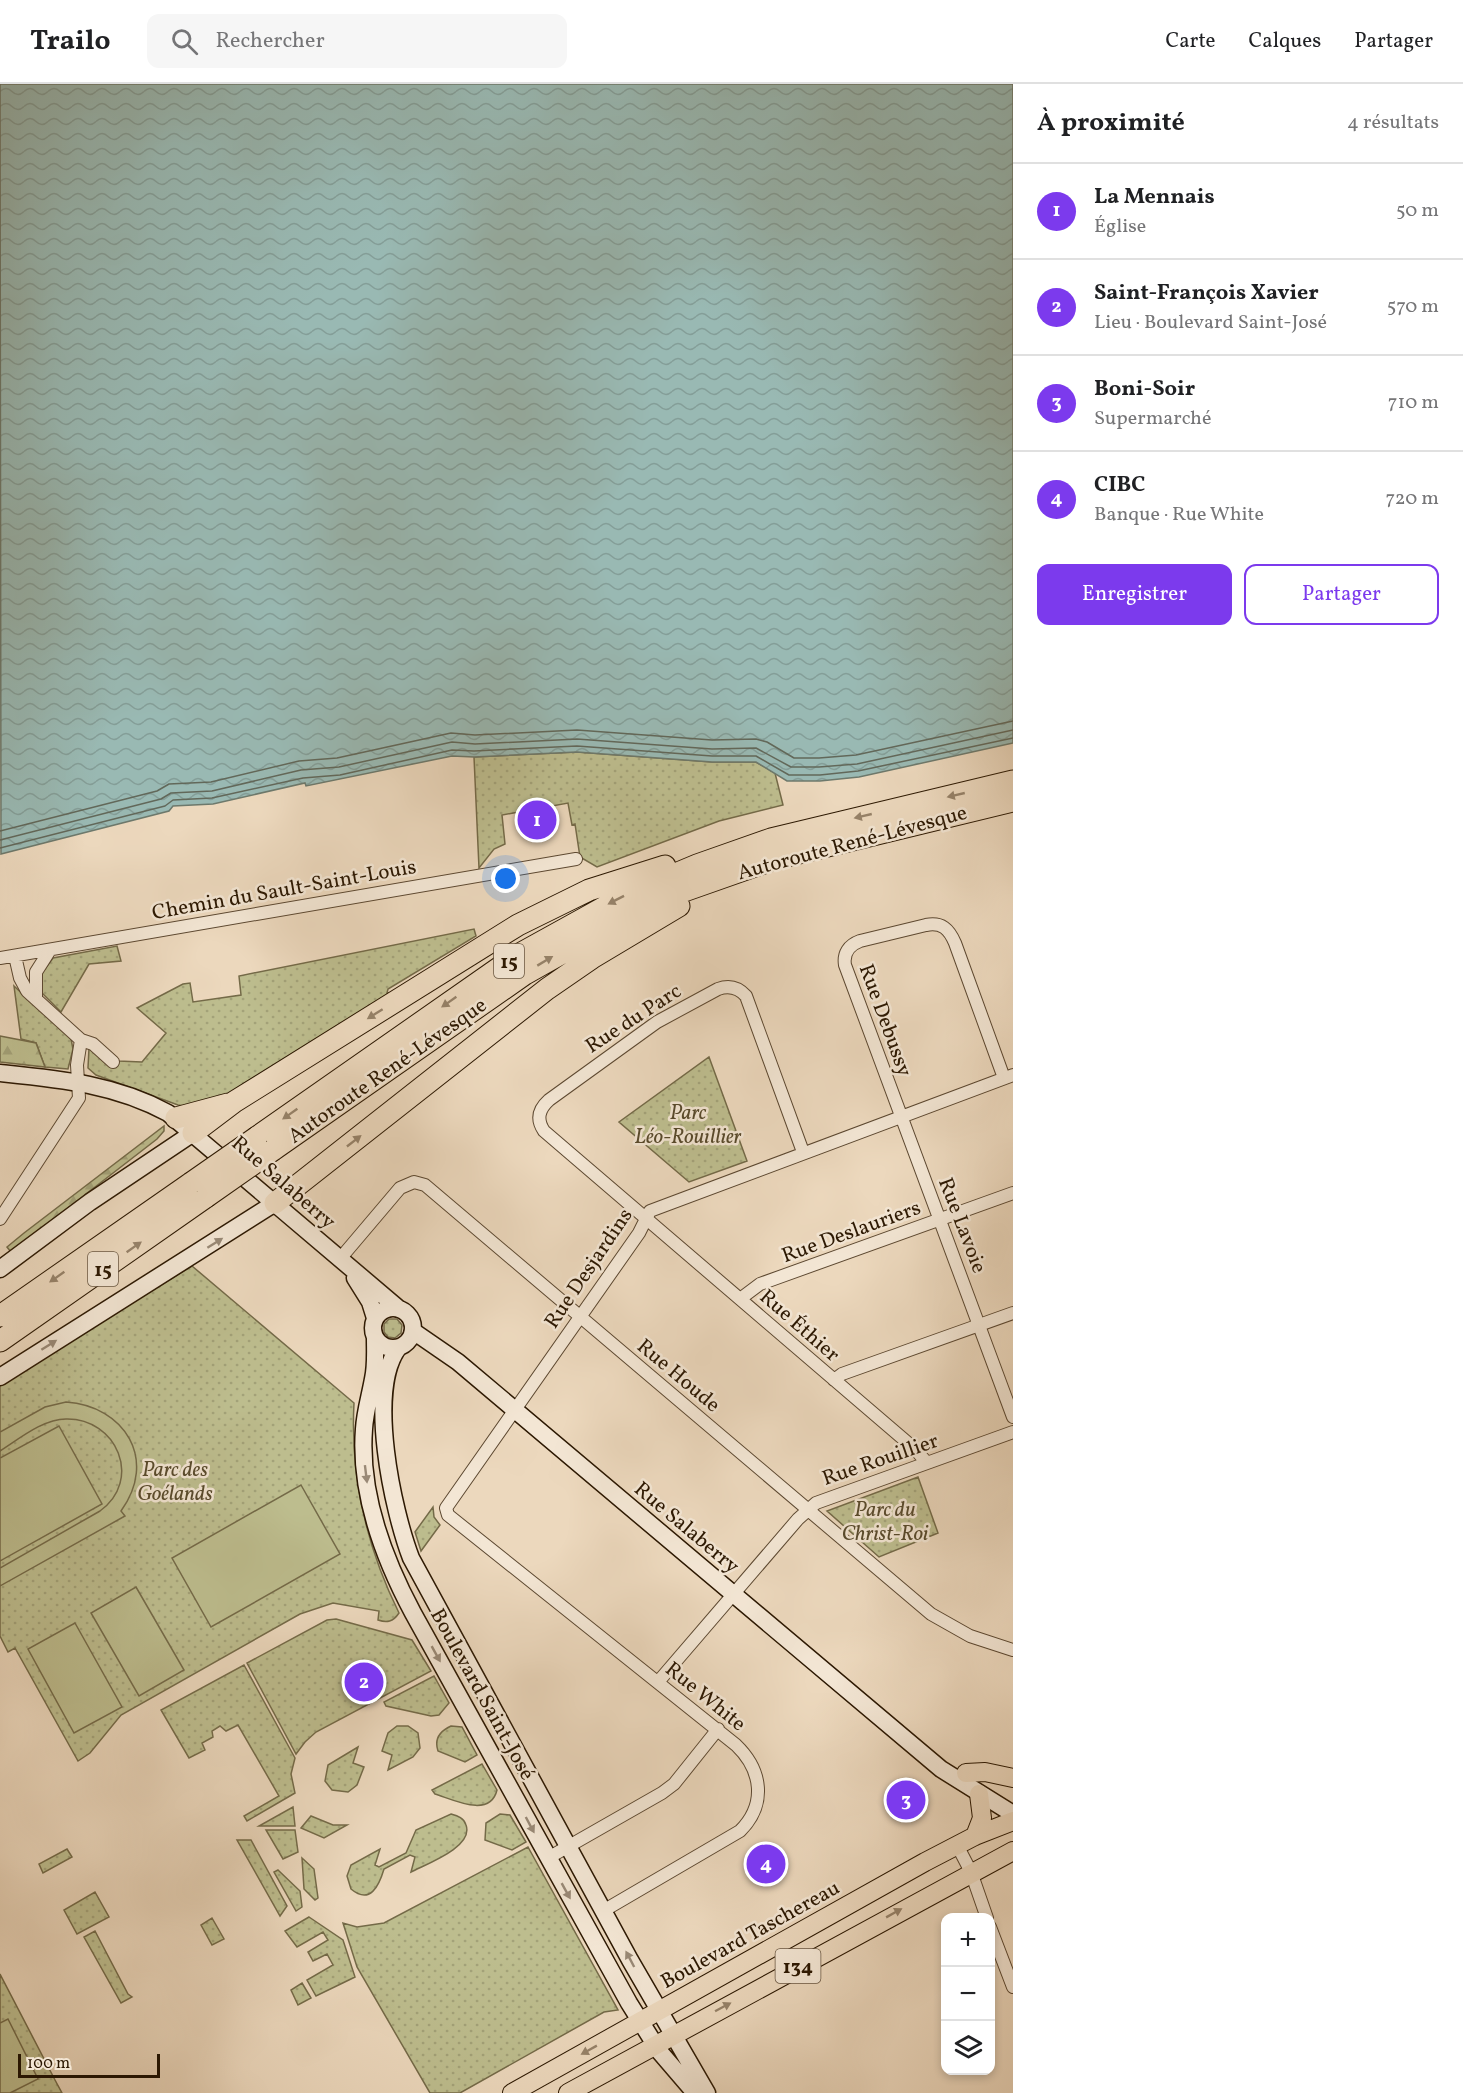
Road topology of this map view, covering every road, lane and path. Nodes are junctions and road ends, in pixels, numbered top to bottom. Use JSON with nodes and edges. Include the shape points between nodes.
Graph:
{"nodes":[{"id":1,"x":1013,"y":781,"type":"edge"},
{"id":2,"x":1013,"y":801,"type":"edge"},
{"id":3,"x":788,"y":835,"type":"junction"},
{"id":4,"x":576,"y":859,"type":"dead end"},
{"id":5,"x":739,"y":870,"type":"junction"},
{"id":6,"x":50,"y":950,"type":"junction"},
{"id":7,"x":15,"y":956,"type":"junction"},
{"id":8,"x":0,"y":958,"type":"edge"},
{"id":9,"x":36,"y":998,"type":"junction"},
{"id":10,"x":81,"y":1040,"type":"junction"},
{"id":11,"x":113,"y":1062,"type":"dead end"},
{"id":12,"x":0,"y":1073,"type":"edge"},
{"id":13,"x":1008,"y":1077,"type":"edge"},
{"id":14,"x":79,"y":1082,"type":"junction"},
{"id":15,"x":234,"y":1102,"type":"junction"},
{"id":16,"x":901,"y":1116,"type":"junction"},
{"id":17,"x":176,"y":1118,"type":"junction"},
{"id":18,"x":193,"y":1133,"type":"junction"},
{"id":19,"x":265,"y":1143,"type":"junction"},
{"id":20,"x":803,"y":1152,"type":"junction"},
{"id":21,"x":198,"y":1190,"type":"junction"},
{"id":22,"x":1013,"y":1193,"type":"edge"},
{"id":23,"x":275,"y":1203,"type":"junction"},
{"id":24,"x":0,"y":1219,"type":"edge"},
{"id":25,"x":645,"y":1219,"type":"junction"},
{"id":26,"x":940,"y":1219,"type":"junction"},
{"id":27,"x":343,"y":1263,"type":"junction"},
{"id":28,"x":0,"y":1269,"type":"edge"},
{"id":29,"x":740,"y":1299,"type":"junction"},
{"id":30,"x":398,"y":1308,"type":"junction"},
{"id":31,"x":1013,"y":1313,"type":"edge"},
{"id":32,"x":581,"y":1316,"type":"junction"},
{"id":33,"x":0,"y":1317,"type":"edge"},
{"id":34,"x":375,"y":1318,"type":"junction"},
{"id":35,"x":980,"y":1325,"type":"junction"},
{"id":36,"x":413,"y":1331,"type":"junction"},
{"id":37,"x":375,"y":1338,"type":"junction"},
{"id":38,"x":0,"y":1341,"type":"edge"},
{"id":39,"x":399,"y":1347,"type":"junction"},
{"id":40,"x":458,"y":1362,"type":"junction"},
{"id":41,"x":0,"y":1377,"type":"edge"},
{"id":42,"x":834,"y":1380,"type":"junction"},
{"id":43,"x":515,"y":1409,"type":"junction"},
{"id":44,"x":1013,"y":1417,"type":"edge"},
{"id":45,"x":1013,"y":1432,"type":"edge"},
{"id":46,"x":927,"y":1463,"type":"junction"},
{"id":47,"x":807,"y":1509,"type":"junction"},
{"id":48,"x":451,"y":1517,"type":"joint"},
{"id":49,"x":732,"y":1595,"type":"junction"},
{"id":50,"x":1013,"y":1650,"type":"edge"},
{"id":51,"x":658,"y":1682,"type":"junction"},
{"id":52,"x":889,"y":1723,"type":"junction"},
{"id":53,"x":718,"y":1729,"type":"junction"},
{"id":54,"x":966,"y":1773,"type":"junction"},
{"id":55,"x":1013,"y":1778,"type":"edge"},
{"id":56,"x":979,"y":1794,"type":"junction"},
{"id":57,"x":1013,"y":1802,"type":"edge"},
{"id":58,"x":1013,"y":1814,"type":"edge"},
{"id":59,"x":1013,"y":1821,"type":"edge"},
{"id":60,"x":975,"y":1836,"type":"junction"},
{"id":61,"x":957,"y":1845,"type":"junction"},
{"id":62,"x":568,"y":1846,"type":"junction"},
{"id":63,"x":1013,"y":1851,"type":"edge"},
{"id":64,"x":548,"y":1858,"type":"junction"},
{"id":65,"x":971,"y":1872,"type":"junction"},
{"id":66,"x":603,"y":1911,"type":"junction"},
{"id":67,"x":986,"y":1913,"type":"edge"},
{"id":68,"x":995,"y":1940,"type":"edge"},
{"id":69,"x":1013,"y":1987,"type":"edge"},
{"id":70,"x":658,"y":2010,"type":"junction"},
{"id":71,"x":640,"y":2022,"type":"junction"},
{"id":72,"x":672,"y":2035,"type":"junction"},
{"id":73,"x":654,"y":2046,"type":"junction"},
{"id":74,"x":512,"y":2093,"type":"edge"},
{"id":75,"x":568,"y":2093,"type":"edge"},
{"id":76,"x":695,"y":2093,"type":"edge"},
{"id":77,"x":707,"y":2093,"type":"edge"}],
"edges":[{"from":1,"to":3,"type":"highway","name":"Autoroute René-Lévesque","number":"15","one_way":true},
{"from":2,"to":5,"type":"highway","name":"Autoroute René-Lévesque","number":"15","via":[[833,843]]},
{"from":3,"to":15,"type":"highway","one_way":true,"via":[[637,873],[550,908]]},
{"from":3,"to":19,"type":"highway","name":"Autoroute René-Lévesque","number":"15","one_way":true,"via":[[670,876],[558,931],[493,972]]},
{"from":4,"to":6,"type":"street","name":"Chemin du Sault-Saint-Louis"},
{"from":19,"to":5,"type":"highway","name":"Autoroute René-Lévesque","number":"15","one_way":true,"via":[[566,949],[668,898]]},
{"from":23,"to":5,"type":"highway","one_way":true,"via":[[568,974]]},
{"from":6,"to":7,"type":"street","name":"Chemin du Sault-Saint-Louis"},
{"from":6,"to":9,"type":"street","via":[[36,972]]},
{"from":7,"to":8,"type":"street","name":"Chemin du Sault-Saint-Louis"},
{"from":7,"to":9,"type":"street","via":[[21,982]]},
{"from":9,"to":10,"type":"street"},
{"from":10,"to":11,"type":"street","via":[[93,1044]]},
{"from":10,"to":14,"type":"street"},
{"from":12,"to":14,"type":"street","name":"Rue Salaberry"},
{"from":13,"to":16,"type":"street","name":"Rue Desjardins"},
{"from":13,"to":16,"type":"street","name":"Rue Debussy","via":[[946,928],[931,924],[860,940],[848,949],[844,962]]},
{"from":14,"to":17,"type":"street","name":"Rue Salaberry","via":[[130,1095]]},
{"from":14,"to":24,"type":"street","via":[[79,1098]]},
{"from":15,"to":17,"type":"highway"},
{"from":15,"to":18,"type":"highway"},
{"from":16,"to":20,"type":"street","name":"Rue Desjardins"},
{"from":16,"to":26,"type":"street","name":"Rue Lavoie"},
{"from":17,"to":18,"type":"street","name":"Rue Salaberry"},
{"from":18,"to":23,"type":"street","name":"Rue Salaberry"},
{"from":18,"to":28,"type":"street"},
{"from":19,"to":21,"type":"highway","name":"Autoroute René-Lévesque","number":"15","bridge":true},
{"from":20,"to":25,"type":"street","name":"Rue Desjardins","via":[[654,1208]]},
{"from":20,"to":25,"type":"street","name":"Rue du Parc","via":[[746,996],[734,987],[718,989],[666,1016],[611,1053],[549,1100],[539,1113],[544,1131]]},
{"from":21,"to":33,"type":"highway","name":"Autoroute René-Lévesque","number":"15","one_way":true},
{"from":38,"to":21,"type":"highway","name":"Autoroute René-Lévesque","number":"15","one_way":true},
{"from":22,"to":26,"type":"street","name":"Rue Deslauriers"},
{"from":23,"to":27,"type":"street","name":"Rue Salaberry"},
{"from":41,"to":23,"type":"street","one_way":true},
{"from":25,"to":29,"type":"street","name":"Rue Éthier"},
{"from":25,"to":32,"type":"street","name":"Rue Desjardins","via":[[643,1228]]},
{"from":26,"to":29,"type":"street","name":"Rue Deslauriers","via":[[760,1284]]},
{"from":26,"to":35,"type":"street","name":"Rue Lavoie"},
{"from":27,"to":30,"type":"street","name":"Rue Salaberry"},
{"from":27,"to":32,"type":"street","name":"Rue Houde","via":[[400,1188],[420,1182]]},
{"from":27,"to":34,"type":"street","name":"Rue Salaberry","via":[[367,1297]]},
{"from":29,"to":42,"type":"street","name":"Rue Éthier"},
{"from":30,"to":34,"type":"street","via":[[383,1310]]},
{"from":30,"to":36,"type":"street","via":[[410,1317]]},
{"from":31,"to":35,"type":"street"},
{"from":32,"to":43,"type":"street","name":"Rue Desjardins"},
{"from":32,"to":47,"type":"street","name":"Rue Houde"},
{"from":34,"to":37,"type":"street"},
{"from":35,"to":42,"type":"street"},
{"from":35,"to":44,"type":"street","name":"Rue Lavoie"},
{"from":36,"to":39,"type":"street"},
{"from":36,"to":40,"type":"street","name":"Rue Salaberry"},
{"from":37,"to":39,"type":"street","via":[[384,1346]]},
{"from":37,"to":64,"type":"street","name":"Boulevard Saint-José","one_way":true,"via":[[364,1448],[369,1493],[382,1545],[412,1613]]},
{"from":39,"to":40,"type":"street","name":"Rue Salaberry","via":[[429,1351]]},
{"from":39,"to":62,"type":"street","name":"Boulevard Saint-José","via":[[390,1360],[386,1377],[386,1448],[392,1494],[405,1540],[430,1596]]},
{"from":40,"to":43,"type":"street","name":"Rue Salaberry"},
{"from":42,"to":46,"type":"street","name":"Rue Éthier"},
{"from":43,"to":48,"type":"street","name":"Rue Desjardins","via":[[448,1504],[446,1510]]},
{"from":43,"to":49,"type":"street","name":"Rue Salaberry"},
{"from":45,"to":46,"type":"street","name":"Rue Rouillier"},
{"from":46,"to":47,"type":"street","name":"Rue Rouillier","via":[[822,1500]]},
{"from":47,"to":49,"type":"street","name":"Rue Rouillier"},
{"from":47,"to":50,"type":"street","name":"Rue Houde","via":[[940,1620],[970,1636]]},
{"from":48,"to":51,"type":"street","name":"Rue White"},
{"from":49,"to":51,"type":"street","name":"Rue Rouillier"},
{"from":49,"to":52,"type":"street","name":"Rue Salaberry"},
{"from":51,"to":53,"type":"street","name":"Rue White"},
{"from":52,"to":54,"type":"street","name":"Rue Salaberry"},
{"from":52,"to":56,"type":"street","name":"Rue Salaberry","via":[[941,1769]]},
{"from":53,"to":62,"type":"street","via":[[668,1789]]},
{"from":53,"to":66,"type":"street","name":"Rue White","via":[[746,1756],[757,1776],[759,1798],[750,1820],[729,1839]]},
{"from":54,"to":55,"type":"main road","via":[[985,1772]]},
{"from":54,"to":57,"type":"street","name":"Rue Salaberry"},
{"from":56,"to":58,"type":"street","name":"Rue Salaberry"},
{"from":56,"to":60,"type":"main road","via":[[982,1818]]},
{"from":59,"to":60,"type":"main road","name":"Boulevard Taschereau","number":"134"},
{"from":60,"to":61,"type":"main road","name":"Boulevard Taschereau","number":"134"},
{"from":61,"to":65,"type":"street"},
{"from":61,"to":70,"type":"main road","name":"Boulevard Taschereau","number":"134"},
{"from":62,"to":64,"type":"street"},
{"from":62,"to":66,"type":"street","name":"Boulevard Saint-José"},
{"from":63,"to":65,"type":"main road","number":"134"},
{"from":64,"to":71,"type":"street","name":"Boulevard Saint-José","one_way":true},
{"from":65,"to":67,"type":"street"},
{"from":72,"to":65,"type":"main road","number":"134","one_way":true},
{"from":70,"to":66,"type":"street","name":"Boulevard Saint-José","one_way":true},
{"from":68,"to":69,"type":"street"},
{"from":70,"to":71,"type":"main road","name":"Boulevard Taschereau","number":"134"},
{"from":70,"to":72,"type":"street","name":"Boulevard Saint-José"},
{"from":71,"to":73,"type":"street","name":"Boulevard Saint-José"},
{"from":71,"to":74,"type":"main road","name":"Boulevard Taschereau","number":"134","one_way":true},
{"from":72,"to":73,"type":"main road","number":"134"},
{"from":72,"to":77,"type":"street","name":"Boulevard Saint-José"},
{"from":73,"to":75,"type":"main road","number":"134"},
{"from":73,"to":76,"type":"street","name":"Boulevard Saint-José"}]}
